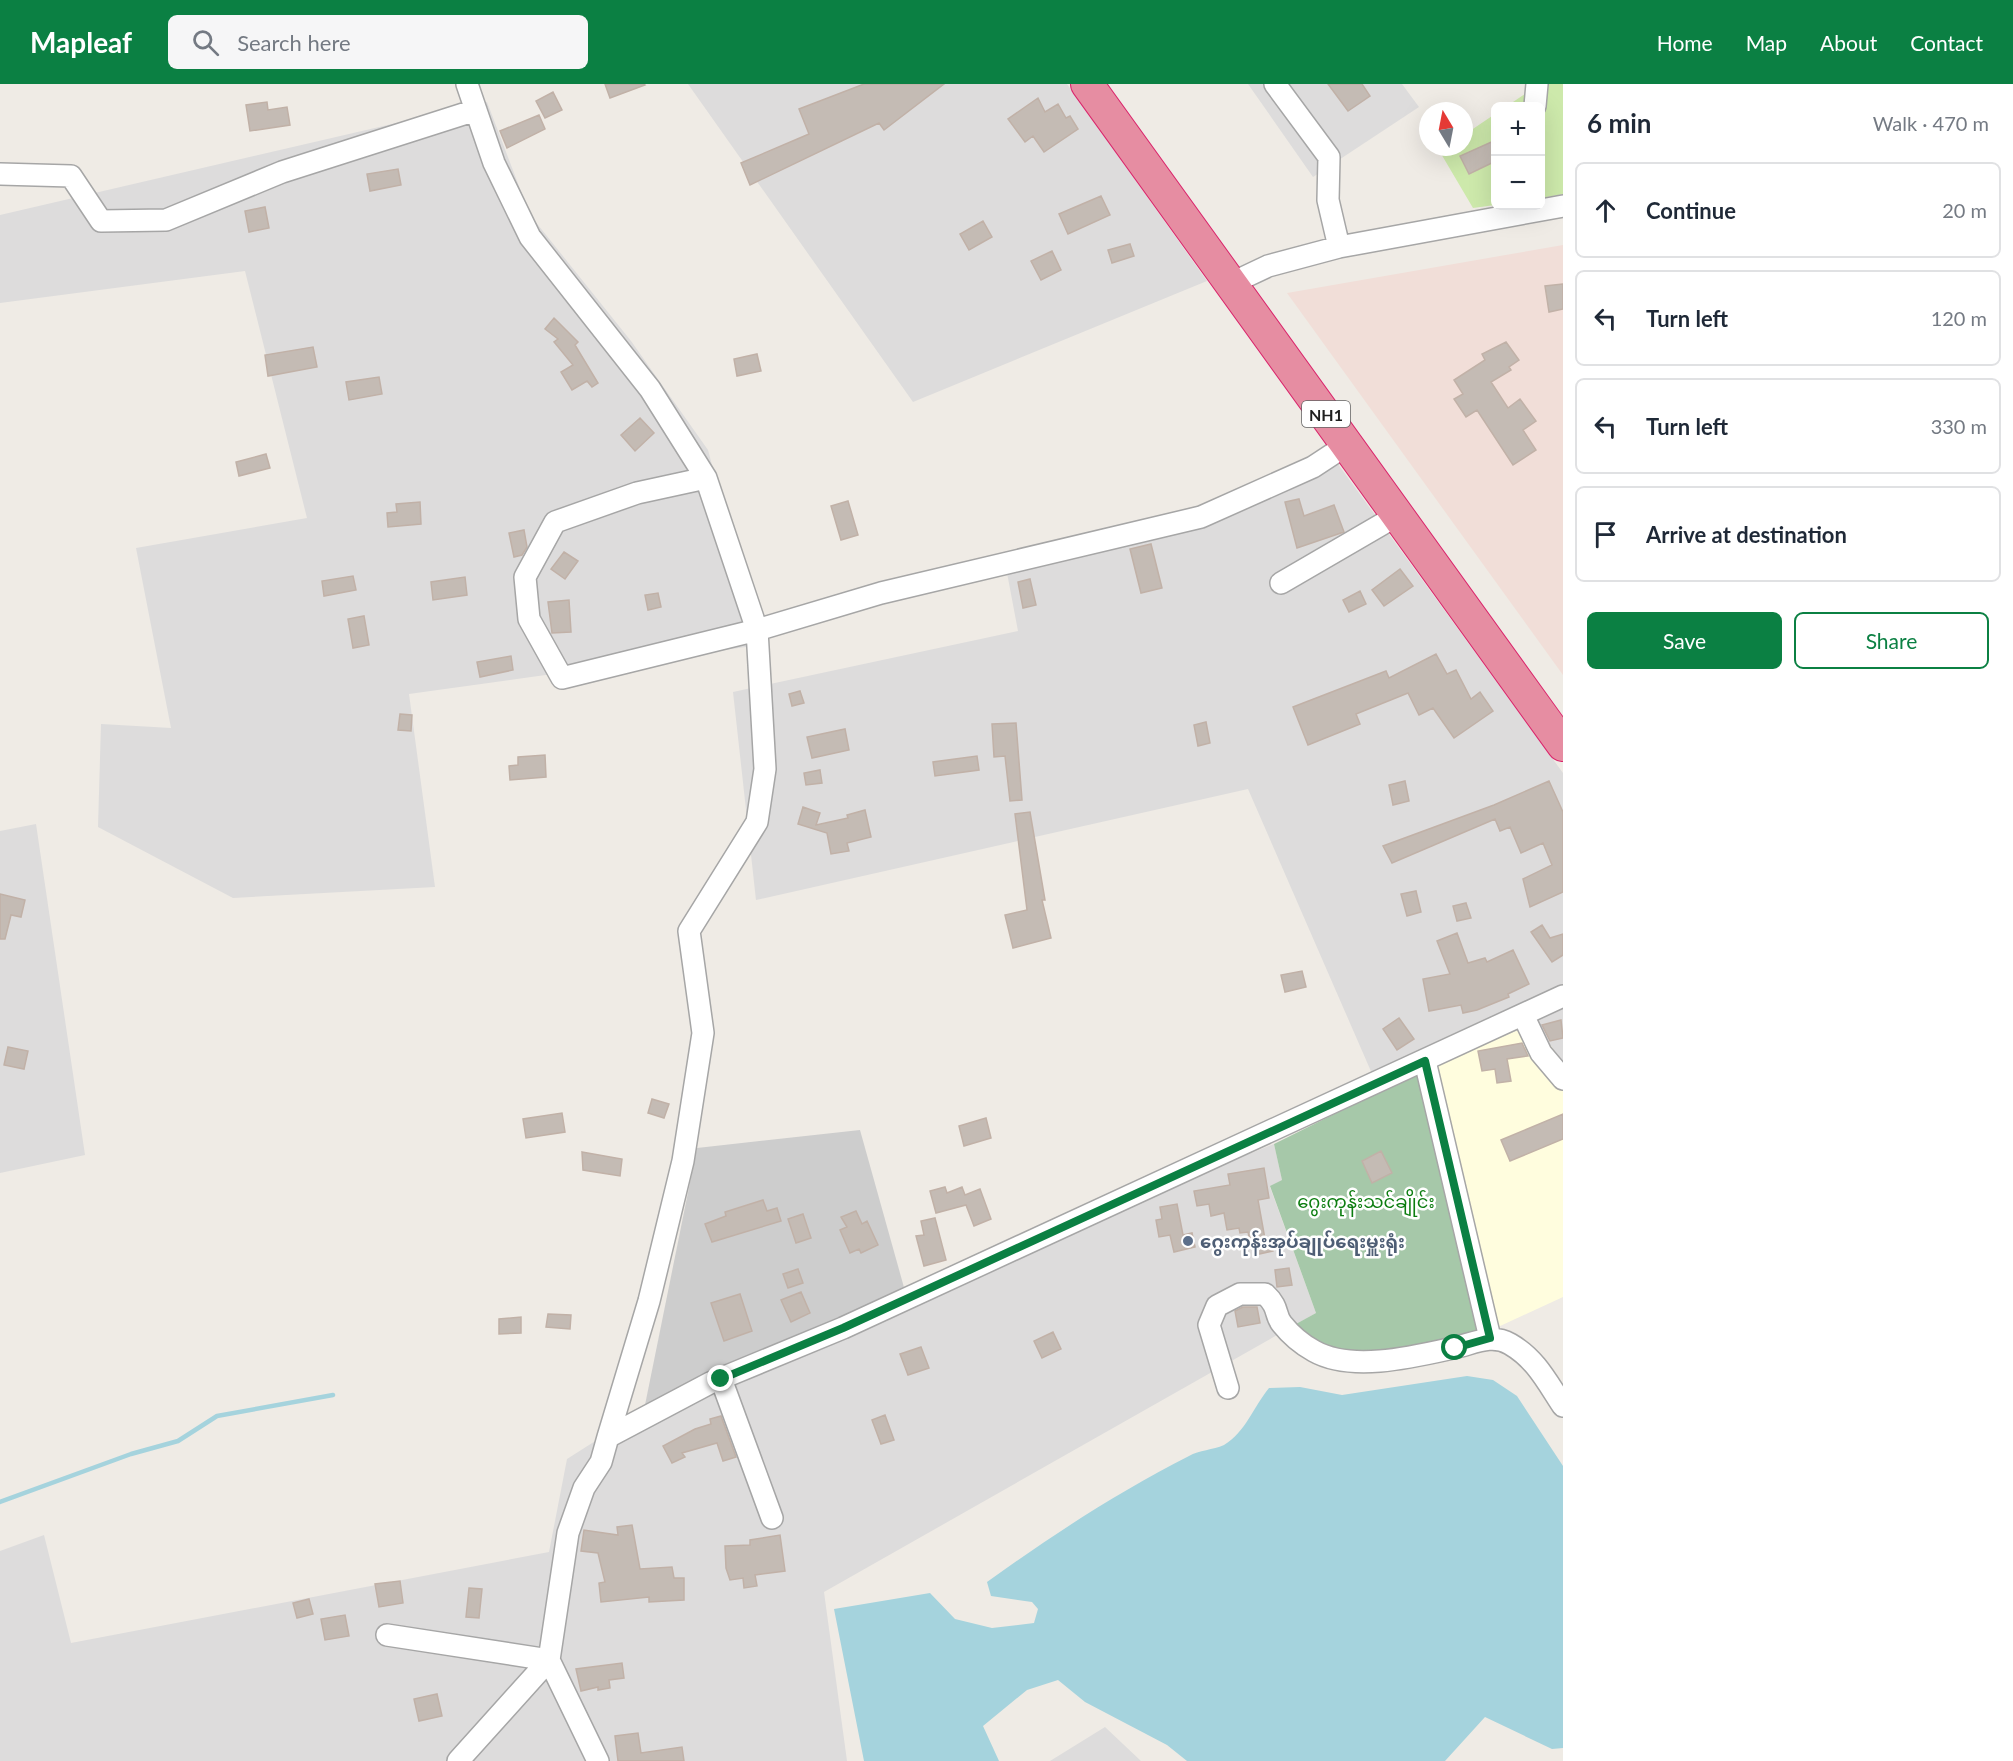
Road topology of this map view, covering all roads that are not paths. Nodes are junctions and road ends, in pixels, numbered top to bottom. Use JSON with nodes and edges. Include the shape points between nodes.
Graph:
{"nodes":[{"id":1,"x":467,"y":84,"type":"edge"},
{"id":2,"x":1087,"y":84,"type":"edge"},
{"id":3,"x":1275,"y":84,"type":"edge"},
{"id":4,"x":1537,"y":84,"type":"edge"},
{"id":5,"x":1535,"y":102,"type":"edge"},
{"id":6,"x":476,"y":110,"type":"junction"},
{"id":7,"x":0,"y":174,"type":"edge"},
{"id":8,"x":1563,"y":206,"type":"edge"},
{"id":9,"x":1339,"y":248,"type":"junction"},
{"id":10,"x":1230,"y":284,"type":"junction"},
{"id":11,"x":1348,"y":444,"type":"junction"},
{"id":12,"x":706,"y":478,"type":"junction"},
{"id":13,"x":1398,"y":515,"type":"junction"},
{"id":14,"x":1281,"y":583,"type":"dead end"},
{"id":15,"x":757,"y":630,"type":"junction"},
{"id":16,"x":1563,"y":745,"type":"edge"},
{"id":17,"x":1563,"y":996,"type":"edge"},
{"id":18,"x":1522,"y":1015,"type":"junction"},
{"id":19,"x":1425,"y":1061,"type":"junction"},
{"id":20,"x":1563,"y":1079,"type":"edge"},
{"id":21,"x":1490,"y":1338,"type":"junction"},
{"id":22,"x":721,"y":1379,"type":"junction"},
{"id":23,"x":1228,"y":1388,"type":"dead end"},
{"id":24,"x":1563,"y":1406,"type":"edge"},
{"id":25,"x":608,"y":1437,"type":"junction"},
{"id":26,"x":772,"y":1518,"type":"dead end"},
{"id":27,"x":387,"y":1635,"type":"dead end"},
{"id":28,"x":549,"y":1660,"type":"junction"},
{"id":29,"x":458,"y":1761,"type":"edge"},
{"id":30,"x":598,"y":1761,"type":"edge"}],
"edges":[{"from":1,"to":6,"type":"street"},
{"from":2,"to":10,"type":"highway","number":"NH1"},
{"from":3,"to":9,"type":"street","via":[[1329,157],[1328,200]]},
{"from":4,"to":5,"type":"street"},
{"from":6,"to":7,"type":"street","via":[[282,172],[166,220],[101,221],[71,176]]},
{"from":6,"to":12,"type":"street","via":[[494,164],[530,237],[650,389]]},
{"from":8,"to":9,"type":"street"},
{"from":9,"to":10,"type":"street","via":[[1268,266]]},
{"from":10,"to":11,"type":"highway","number":"NH1"},
{"from":11,"to":13,"type":"highway","number":"NH1"},
{"from":11,"to":15,"type":"street","via":[[1313,467],[1201,517],[881,593]]},
{"from":12,"to":15,"type":"street"},
{"from":12,"to":15,"type":"street","via":[[637,493],[555,522],[525,577],[529,619],[562,678]]},
{"from":13,"to":14,"type":"street"},
{"from":13,"to":16,"type":"highway","number":"NH1"},
{"from":15,"to":25,"type":"street","via":[[765,769],[757,822],[689,931],[703,1033],[686,1138],[649,1301]]},
{"from":17,"to":18,"type":"street"},
{"from":18,"to":19,"type":"street"},
{"from":18,"to":20,"type":"street","via":[[1541,1053]]},
{"from":19,"to":21,"type":"street"},
{"from":19,"to":22,"type":"street","via":[[843,1328]]},
{"from":21,"to":23,"type":"street","via":[[1402,1357],[1338,1361],[1313,1351],[1295,1337],[1281,1323],[1276,1305],[1264,1294],[1240,1294],[1217,1306],[1209,1325]]},
{"from":21,"to":24,"type":"street","via":[[1509,1343],[1541,1368]]},
{"from":22,"to":25,"type":"street"},
{"from":22,"to":26,"type":"street"},
{"from":25,"to":28,"type":"street","via":[[568,1533]]},
{"from":27,"to":28,"type":"street"},
{"from":28,"to":29,"type":"street"},
{"from":28,"to":30,"type":"street"}]}
